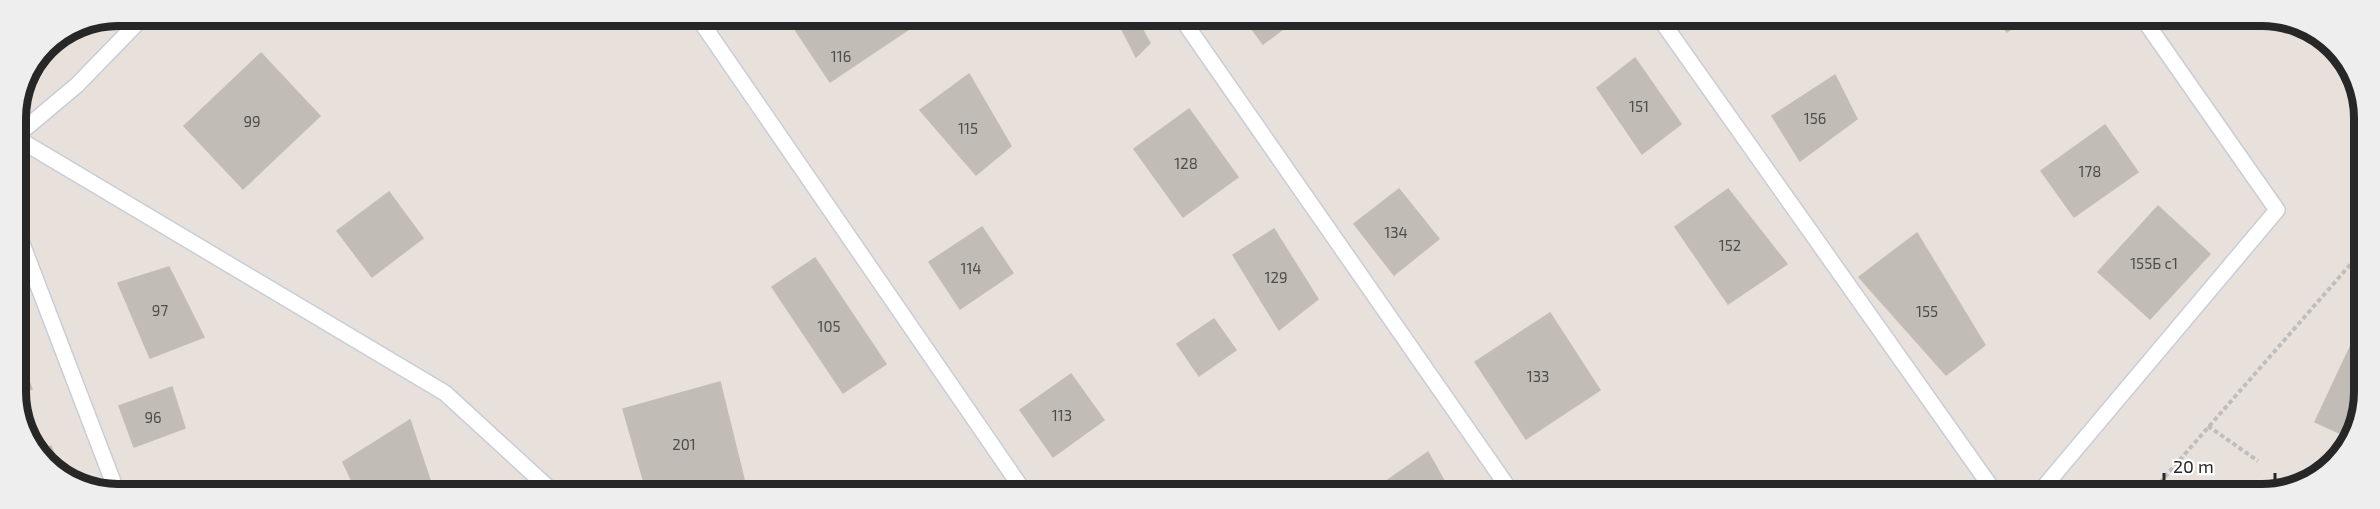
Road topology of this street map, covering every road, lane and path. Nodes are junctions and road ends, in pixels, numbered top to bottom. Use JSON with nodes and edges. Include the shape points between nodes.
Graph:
{"nodes":[{"id":1,"x":134,"y":26,"type":"edge"},
{"id":2,"x":705,"y":26,"type":"edge"},
{"id":3,"x":1186,"y":26,"type":"edge"},
{"id":4,"x":1665,"y":26,"type":"edge"},
{"id":5,"x":2148,"y":26,"type":"edge"},
{"id":6,"x":26,"y":128,"type":"edge"},
{"id":7,"x":26,"y":144,"type":"edge"},
{"id":8,"x":26,"y":254,"type":"edge"},
{"id":9,"x":2354,"y":262,"type":"edge"},
{"id":10,"x":2208,"y":426,"type":"junction"},
{"id":11,"x":2258,"y":461,"type":"dead end"},
{"id":12,"x":114,"y":484,"type":"edge"},
{"id":13,"x":544,"y":484,"type":"edge"},
{"id":14,"x":1019,"y":484,"type":"edge"},
{"id":15,"x":1506,"y":484,"type":"edge"},
{"id":16,"x":1989,"y":484,"type":"edge"},
{"id":17,"x":2046,"y":484,"type":"edge"},
{"id":18,"x":2159,"y":484,"type":"edge"}],
"edges":[{"from":1,"to":6,"type":"lane","via":[[77,85]]},
{"from":2,"to":14,"type":"lane"},
{"from":3,"to":15,"type":"lane"},
{"from":4,"to":16,"type":"lane"},
{"from":5,"to":17,"type":"lane","via":[[2277,210]]},
{"from":7,"to":13,"type":"lane","via":[[445,393]]},
{"from":8,"to":12,"type":"lane"},
{"from":9,"to":10,"type":"path"},
{"from":10,"to":11,"type":"path"},
{"from":10,"to":18,"type":"path"}]}
